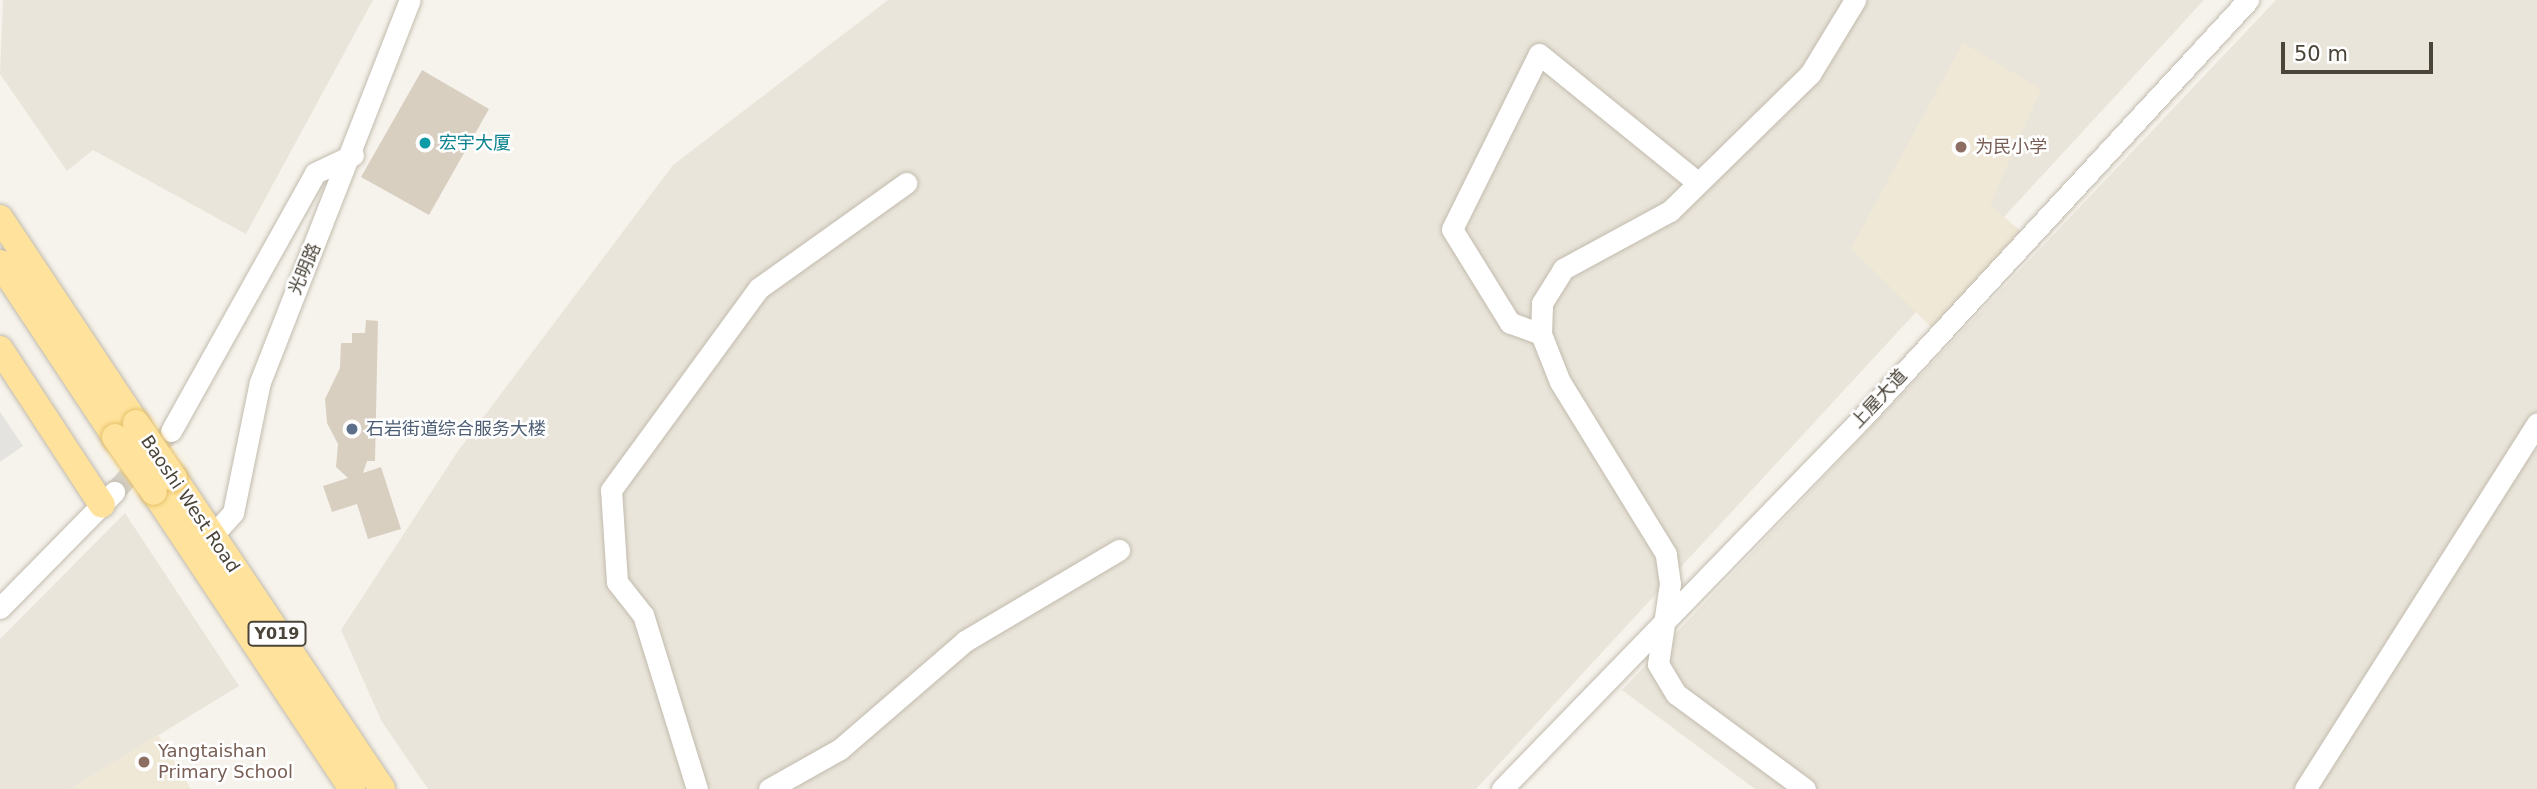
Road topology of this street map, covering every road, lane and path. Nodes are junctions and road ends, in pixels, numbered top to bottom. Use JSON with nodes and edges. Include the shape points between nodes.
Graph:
{"nodes":[{"id":1,"x":410,"y":0,"type":"edge"},
{"id":2,"x":1855,"y":0,"type":"edge"},
{"id":3,"x":2248,"y":0,"type":"edge"},
{"id":4,"x":353,"y":155,"type":"junction"},
{"id":5,"x":1696,"y":181,"type":"junction"},
{"id":6,"x":906,"y":183,"type":"dead end"},
{"id":7,"x":0,"y":218,"type":"edge"},
{"id":8,"x":0,"y":263,"type":"edge"},
{"id":9,"x":1541,"y":334,"type":"junction"},
{"id":10,"x":0,"y":349,"type":"edge"},
{"id":11,"x":2537,"y":423,"type":"edge"},
{"id":12,"x":126,"y":430,"type":"junction"},
{"id":13,"x":171,"y":431,"type":"tunnel mouth"},
{"id":14,"x":164,"y":485,"type":"junction"},
{"id":15,"x":108,"y":499,"type":"joint"},
{"id":16,"x":212,"y":536,"type":"junction"},
{"id":17,"x":1119,"y":550,"type":"dead end"},
{"id":18,"x":0,"y":608,"type":"edge"},
{"id":19,"x":1666,"y":617,"type":"junction"},
{"id":20,"x":352,"y":789,"type":"edge"},
{"id":21,"x":382,"y":789,"type":"edge"},
{"id":22,"x":697,"y":789,"type":"edge"},
{"id":23,"x":769,"y":789,"type":"edge"},
{"id":24,"x":1502,"y":789,"type":"edge"},
{"id":25,"x":1805,"y":789,"type":"edge"},
{"id":26,"x":2305,"y":789,"type":"edge"}],
"edges":[{"from":1,"to":4,"type":"street","name":"光明路"},
{"from":2,"to":5,"type":"street","via":[[1810,74]]},
{"from":3,"to":19,"type":"street","name":"上屋大道","via":[[1863,417]]},
{"from":4,"to":13,"type":"street","via":[[315,173]]},
{"from":4,"to":16,"type":"street","name":"光明路","via":[[260,382],[233,513]]},
{"from":5,"to":9,"type":"street","via":[[1670,211],[1563,269],[1542,303]]},
{"from":5,"to":9,"type":"street","via":[[1539,54],[1452,229],[1510,323]]},
{"from":6,"to":22,"type":"street","via":[[759,288],[611,489],[617,582],[643,615]]},
{"from":7,"to":12,"type":"main road","name":"Baoshi West Road","number":"Y019"},
{"from":8,"to":12,"type":"main road","name":"Baoshi West Road","number":"Y019"},
{"from":9,"to":19,"type":"street","via":[[1560,382],[1665,555]]},
{"from":10,"to":15,"type":"main road"},
{"from":11,"to":26,"type":"street"},
{"from":12,"to":14,"type":"main road","name":"Baoshi West Road","number":"Y019","bridge":true},
{"from":14,"to":16,"type":"main road","name":"Baoshi West Road","number":"Y019"},
{"from":14,"to":20,"type":"main road","name":"Baoshi West Road","number":"Y019"},
{"from":15,"to":18,"type":"street"},
{"from":16,"to":21,"type":"main road","name":"Baoshi West Road","number":"Y019"},
{"from":17,"to":23,"type":"street","via":[[965,641],[840,749]]},
{"from":19,"to":24,"type":"street","name":"上屋大道"},
{"from":19,"to":25,"type":"street","via":[[1658,664],[1676,694]]}]}
